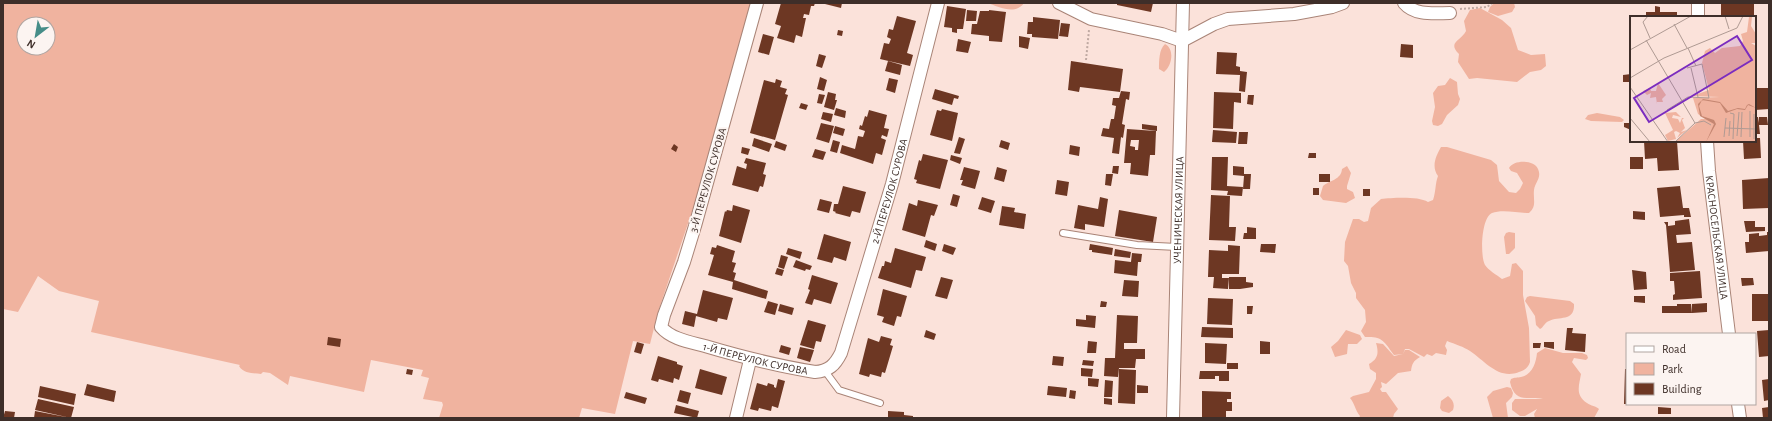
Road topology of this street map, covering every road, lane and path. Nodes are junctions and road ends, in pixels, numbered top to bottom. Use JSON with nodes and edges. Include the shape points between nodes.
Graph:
{"nodes":[{"id":1,"x":757,"y":3,"type":"edge"},
{"id":2,"x":938,"y":3,"type":"edge"},
{"id":3,"x":1059,"y":3,"type":"edge"},
{"id":4,"x":1183,"y":3,"type":"edge"},
{"id":5,"x":1343,"y":3,"type":"edge"},
{"id":6,"x":1404,"y":3,"type":"edge"},
{"id":7,"x":1492,"y":3,"type":"edge"},
{"id":8,"x":1698,"y":3,"type":"edge"},
{"id":9,"x":1450,"y":13,"type":"joint"},
{"id":10,"x":1698,"y":16,"type":"edge"},
{"id":11,"x":1091,"y":18,"type":"junction"},
{"id":12,"x":1182,"y":41,"type":"junction"},
{"id":13,"x":1086,"y":60,"type":"dead end"},
{"id":14,"x":1707,"y":142,"type":"edge"},
{"id":15,"x":1063,"y":233,"type":"dead end"},
{"id":16,"x":1177,"y":247,"type":"junction"},
{"id":17,"x":1729,"y":333,"type":"edge"},
{"id":18,"x":687,"y":341,"type":"joint"},
{"id":19,"x":750,"y":360,"type":"junction"},
{"id":20,"x":825,"y":371,"type":"junction"},
{"id":21,"x":880,"y":403,"type":"dead end"},
{"id":22,"x":1738,"y":405,"type":"edge"},
{"id":23,"x":736,"y":418,"type":"edge"},
{"id":24,"x":1173,"y":418,"type":"edge"},
{"id":25,"x":1740,"y":418,"type":"edge"}],
"edges":[{"from":1,"to":18,"type":"street","name":"3-Й ПЕРЕУЛОК СУРОВА","via":[[695,226],[661,327],[666,333]]},
{"from":2,"to":20,"type":"street","name":"2-Й ПЕРЕУЛОК СУРОВА","via":[[892,184],[841,353],[835,365]]},
{"from":3,"to":11,"type":"street"},
{"from":4,"to":12,"type":"street","name":"УЧЕНИЧЕСКАЯ УЛИЦА"},
{"from":5,"to":12,"type":"street","via":[[1294,14],[1228,19]]},
{"from":6,"to":9,"type":"street","via":[[1407,7],[1420,12]]},
{"from":7,"to":9,"type":"path","via":[[1487,7],[1461,8]]},
{"from":8,"to":10,"type":"street"},
{"from":11,"to":12,"type":"street"},
{"from":11,"to":13,"type":"path"},
{"from":12,"to":16,"type":"street","name":"УЧЕНИЧЕСКАЯ УЛИЦА"},
{"from":14,"to":17,"type":"street","name":"КРАСНОСЕЛЬСКАЯ УЛИЦА"},
{"from":15,"to":16,"type":"lane","via":[[1137,245]]},
{"from":16,"to":24,"type":"street","name":"УЧЕНИЧЕСКАЯ УЛИЦА"},
{"from":18,"to":19,"type":"street","name":"1-Й ПЕРЕУЛОК СУРОВА"},
{"from":19,"to":20,"type":"street","name":"1-Й ПЕРЕУЛОК СУРОВА","via":[[815,372]]},
{"from":19,"to":23,"type":"street"},
{"from":20,"to":21,"type":"lane","via":[[839,390]]},
{"from":22,"to":25,"type":"street"}]}
